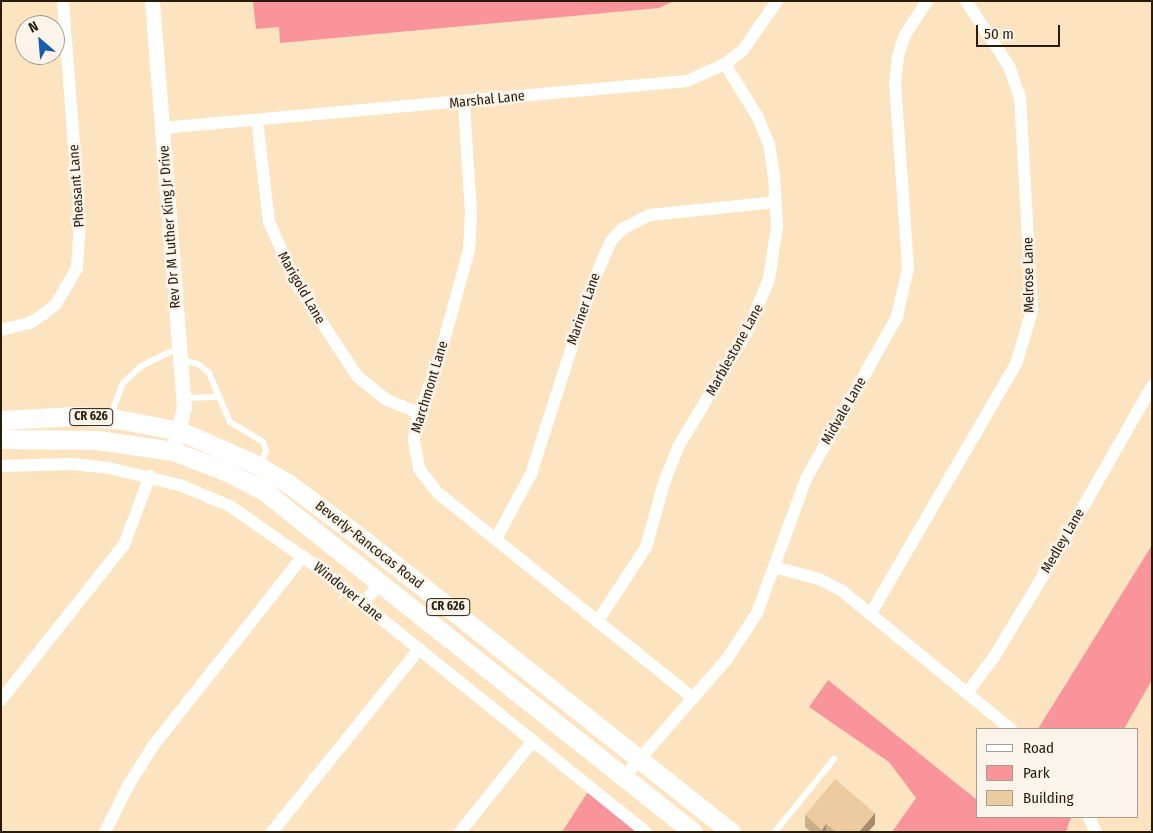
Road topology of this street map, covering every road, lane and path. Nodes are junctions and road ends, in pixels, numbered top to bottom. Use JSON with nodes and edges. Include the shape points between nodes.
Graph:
{"nodes":[{"id":1,"x":63,"y":1,"type":"edge"},
{"id":2,"x":152,"y":1,"type":"edge"},
{"id":3,"x":778,"y":1,"type":"edge"},
{"id":4,"x":927,"y":1,"type":"edge"},
{"id":5,"x":966,"y":1,"type":"edge"},
{"id":6,"x":725,"y":64,"type":"junction"},
{"id":7,"x":464,"y":102,"type":"junction"},
{"id":8,"x":257,"y":120,"type":"junction"},
{"id":9,"x":162,"y":128,"type":"junction"},
{"id":10,"x":776,"y":202,"type":"junction"},
{"id":11,"x":1,"y":330,"type":"edge"},
{"id":12,"x":180,"y":353,"type":"junction"},
{"id":13,"x":1152,"y":386,"type":"edge"},
{"id":14,"x":219,"y":397,"type":"junction"},
{"id":15,"x":184,"y":398,"type":"junction"},
{"id":16,"x":419,"y":413,"type":"junction"},
{"id":17,"x":109,"y":419,"type":"junction"},
{"id":18,"x":1,"y":420,"type":"edge"},
{"id":19,"x":180,"y":431,"type":"junction"},
{"id":20,"x":1,"y":439,"type":"edge"},
{"id":21,"x":173,"y":451,"type":"junction"},
{"id":22,"x":1,"y":466,"type":"edge"},
{"id":23,"x":260,"y":467,"type":"junction"},
{"id":24,"x":150,"y":476,"type":"junction"},
{"id":25,"x":496,"y":539,"type":"junction"},
{"id":26,"x":303,"y":556,"type":"junction"},
{"id":27,"x":774,"y":567,"type":"junction"},
{"id":28,"x":381,"y":582,"type":"junction"},
{"id":29,"x":363,"y":603,"type":"junction"},
{"id":30,"x":871,"y":613,"type":"junction"},
{"id":31,"x":597,"y":622,"type":"junction"},
{"id":32,"x":480,"y":633,"type":"junction"},
{"id":33,"x":419,"y":649,"type":"junction"},
{"id":34,"x":967,"y":693,"type":"junction"},
{"id":35,"x":692,"y":697,"type":"junction"},
{"id":36,"x":1,"y":700,"type":"edge"},
{"id":37,"x":1010,"y":728,"type":"edge"},
{"id":38,"x":533,"y":741,"type":"junction"},
{"id":39,"x":638,"y":758,"type":"junction"},
{"id":40,"x":834,"y":759,"type":"dead end"},
{"id":41,"x":624,"y":777,"type":"junction"},
{"id":42,"x":1089,"y":818,"type":"edge"},
{"id":43,"x":105,"y":832,"type":"edge"},
{"id":44,"x":272,"y":832,"type":"edge"},
{"id":45,"x":460,"y":832,"type":"edge"},
{"id":46,"x":646,"y":832,"type":"edge"},
{"id":47,"x":692,"y":832,"type":"edge"},
{"id":48,"x":731,"y":832,"type":"edge"},
{"id":49,"x":775,"y":832,"type":"edge"},
{"id":50,"x":1096,"y":832,"type":"edge"}],
"edges":[{"from":1,"to":11,"type":"street","name":"Pheasant Lane","via":[[80,223],[77,268],[56,304],[44,314],[30,323]]},
{"from":2,"to":9,"type":"street","name":"Rev Dr M Luther King Jr Drive"},
{"from":3,"to":6,"type":"street","name":"Marshal Lane","via":[[754,38]]},
{"from":4,"to":27,"type":"street","name":"Midvale Lane","via":[[906,35],[898,56],[894,84],[907,251],[902,300],[889,333],[806,479]]},
{"from":5,"to":30,"type":"street","name":"Melrose Lane","via":[[1009,66],[1020,98],[1032,312],[1016,364]]},
{"from":6,"to":7,"type":"street","name":"Marshal Lane","via":[[702,76],[671,84]]},
{"from":6,"to":10,"type":"street","name":"Marblestone Lane","via":[[763,129],[772,160]]},
{"from":7,"to":8,"type":"street","name":"Marshal Lane"},
{"from":7,"to":16,"type":"street","name":"Marchmont Lane","via":[[471,213],[469,250],[439,360]]},
{"from":8,"to":9,"type":"street","name":"Marshal Lane"},
{"from":8,"to":16,"type":"street","name":"Marigold Lane","via":[[269,222],[296,283],[357,376],[387,400]]},
{"from":9,"to":12,"type":"street","name":"Rev Dr M Luther King Jr Drive"},
{"from":10,"to":25,"type":"street","name":"Mariner Lane","via":[[650,215],[622,229],[611,241],[591,287],[531,474]]},
{"from":10,"to":31,"type":"street","name":"Marblestone Lane","via":[[774,261],[764,297],[747,332],[678,447],[664,480],[646,547]]},
{"from":12,"to":14,"type":"lane","via":[[209,373]]},
{"from":12,"to":15,"type":"street","name":"Rev Dr M Luther King Jr Drive"},
{"from":12,"to":17,"type":"lane","via":[[140,366],[123,383]]},
{"from":13,"to":34,"type":"street","name":"Medley Lane","via":[[1040,582],[994,657]]},
{"from":14,"to":15,"type":"lane"},
{"from":14,"to":23,"type":"lane","via":[[230,422],[263,442],[266,450]]},
{"from":15,"to":19,"type":"street","name":"Rev Dr M Luther King Jr Drive"},
{"from":16,"to":25,"type":"street","name":"Marchmont Lane","via":[[414,440],[419,469],[438,492]]},
{"from":17,"to":18,"type":"main road","name":"Beverly-Rancocas Road","number":"CR 626","via":[[76,416]]},
{"from":17,"to":19,"type":"main road","name":"Beverly-Rancocas Road","number":"CR 626"},
{"from":19,"to":21,"type":"street","name":"Rev Dr M Luther King Jr Drive"},
{"from":19,"to":23,"type":"main road","name":"Beverly-Rancocas Road","number":"CR 626"},
{"from":20,"to":21,"type":"main road","name":"Beverly-Rancocas Road","number":"CR 626","via":[[98,440]]},
{"from":21,"to":28,"type":"main road","name":"Beverly-Rancocas Road","number":"CR 626","via":[[225,470],[264,491]]},
{"from":22,"to":24,"type":"street","name":"Windover Lane","via":[[72,464]]},
{"from":23,"to":32,"type":"main road","name":"Beverly-Rancocas Road","number":"CR 626","via":[[289,484]]},
{"from":24,"to":26,"type":"street","name":"Windover Lane","via":[[214,497],[260,524]]},
{"from":24,"to":36,"type":"street","via":[[124,545]]},
{"from":25,"to":31,"type":"street","name":"Marchmont Lane"},
{"from":26,"to":29,"type":"street","name":"Windover Lane"},
{"from":26,"to":43,"type":"street","via":[[153,746]]},
{"from":27,"to":30,"type":"street","via":[[830,584]]},
{"from":27,"to":35,"type":"street","name":"Midvale Lane","via":[[758,613],[738,644]]},
{"from":28,"to":29,"type":"street"},
{"from":28,"to":32,"type":"main road","via":[[404,588],[452,626]]},
{"from":28,"to":41,"type":"main road","name":"Beverly-Rancocas Road","number":"CR 626"},
{"from":29,"to":33,"type":"street","name":"Windover Lane"},
{"from":30,"to":34,"type":"street"},
{"from":31,"to":35,"type":"street","name":"Marchmont Lane"},
{"from":32,"to":39,"type":"main road","name":"Beverly-Rancocas Road","number":"CR 626"},
{"from":33,"to":38,"type":"street","name":"Windover Lane"},
{"from":33,"to":44,"type":"street"},
{"from":34,"to":37,"type":"street"},
{"from":35,"to":39,"type":"street","name":"Midvale Lane"},
{"from":38,"to":45,"type":"street"},
{"from":38,"to":46,"type":"street","name":"Windover Lane"},
{"from":39,"to":41,"type":"street","name":"Midvale Lane"},
{"from":39,"to":48,"type":"main road","name":"Beverly-Rancocas Road","number":"CR 626"},
{"from":40,"to":49,"type":"lane"},
{"from":41,"to":47,"type":"main road","name":"Beverly-Rancocas Road","number":"CR 626"},
{"from":42,"to":50,"type":"street"}]}
